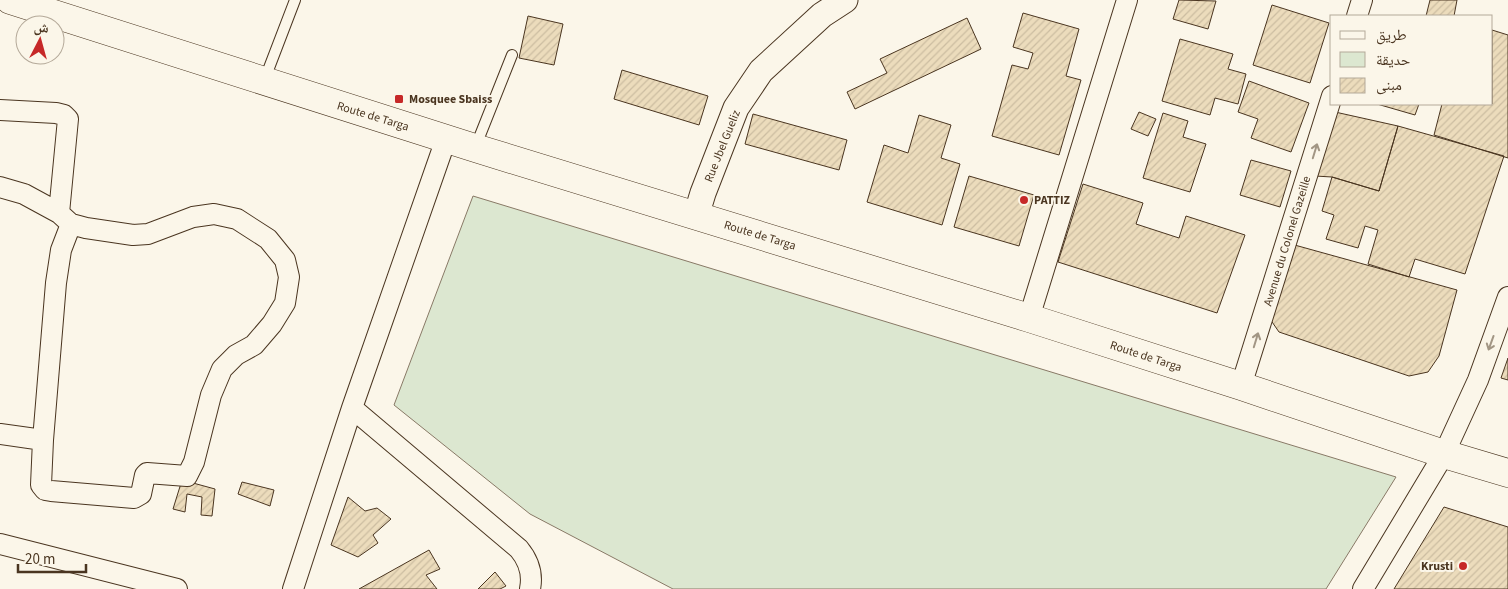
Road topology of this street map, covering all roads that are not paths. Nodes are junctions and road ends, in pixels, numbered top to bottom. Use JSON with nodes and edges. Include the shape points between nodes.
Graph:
{"nodes":[{"id":1,"x":10,"y":0,"type":"edge"},
{"id":2,"x":295,"y":0,"type":"edge"},
{"id":3,"x":845,"y":0,"type":"edge"},
{"id":4,"x":1127,"y":0,"type":"edge"},
{"id":5,"x":1362,"y":0,"type":"edge"},
{"id":6,"x":1357,"y":15,"type":"edge"},
{"id":7,"x":512,"y":55,"type":"dead end"},
{"id":8,"x":264,"y":82,"type":"junction"},
{"id":9,"x":1330,"y":102,"type":"edge"},
{"id":10,"x":0,"y":110,"type":"edge"},
{"id":11,"x":446,"y":139,"type":"junction"},
{"id":12,"x":475,"y":148,"type":"junction"},
{"id":13,"x":0,"y":187,"type":"edge"},
{"id":14,"x":696,"y":216,"type":"junction"},
{"id":15,"x":65,"y":219,"type":"junction"},
{"id":16,"x":1508,"y":297,"type":"edge"},
{"id":17,"x":1029,"y":318,"type":"junction"},
{"id":18,"x":1242,"y":386,"type":"junction"},
{"id":19,"x":352,"y":408,"type":"junction"},
{"id":20,"x":0,"y":434,"type":"edge"},
{"id":21,"x":43,"y":440,"type":"junction"},
{"id":22,"x":1444,"y":454,"type":"junction"},
{"id":23,"x":1508,"y":474,"type":"edge"},
{"id":24,"x":0,"y":544,"type":"edge"},
{"id":25,"x":177,"y":589,"type":"edge"},
{"id":26,"x":291,"y":589,"type":"edge"},
{"id":27,"x":530,"y":589,"type":"edge"},
{"id":28,"x":1363,"y":589,"type":"edge"}],
"edges":[{"from":1,"to":8,"type":"main road","name":"Route de Targa"},
{"from":2,"to":8,"type":"lane"},
{"from":3,"to":14,"type":"street","name":"Rue Jbel Gueliz","via":[[822,15],[762,71],[736,108]]},
{"from":4,"to":17,"type":"street"},
{"from":5,"to":6,"type":"street"},
{"from":7,"to":12,"type":"lane"},
{"from":8,"to":11,"type":"main road","name":"Route de Targa"},
{"from":18,"to":9,"type":"street","name":"Avenue du Colonel Gazeille","one_way":true},
{"from":10,"to":15,"type":"street","via":[[56,113],[68,119]]},
{"from":11,"to":12,"type":"main road","name":"Route de Targa"},
{"from":11,"to":19,"type":"street"},
{"from":12,"to":14,"type":"main road","name":"Route de Targa"},
{"from":13,"to":15,"type":"street","via":[[24,194]]},
{"from":14,"to":17,"type":"main road","name":"Route de Targa"},
{"from":15,"to":21,"type":"street","via":[[56,283]]},
{"from":15,"to":21,"type":"street","via":[[86,228],[133,235],[148,234],[193,217],[214,214],[237,219],[268,240],[286,260],[290,277],[286,303],[272,324],[254,345],[236,355],[222,369],[211,395],[194,462],[186,476],[147,472],[141,494],[134,498],[50,492],[41,485]]},
{"from":16,"to":22,"type":"street","one_way":true,"via":[[1478,380]]},
{"from":17,"to":18,"type":"main road","name":"Route de Targa"},
{"from":18,"to":22,"type":"main road","name":"Route de Targa"},
{"from":19,"to":26,"type":"street"},
{"from":19,"to":27,"type":"street","via":[[519,549],[530,567]]},
{"from":20,"to":21,"type":"street"},
{"from":22,"to":23,"type":"main road","name":"Route de Targa"},
{"from":22,"to":28,"type":"street"},
{"from":24,"to":25,"type":"street"}]}
